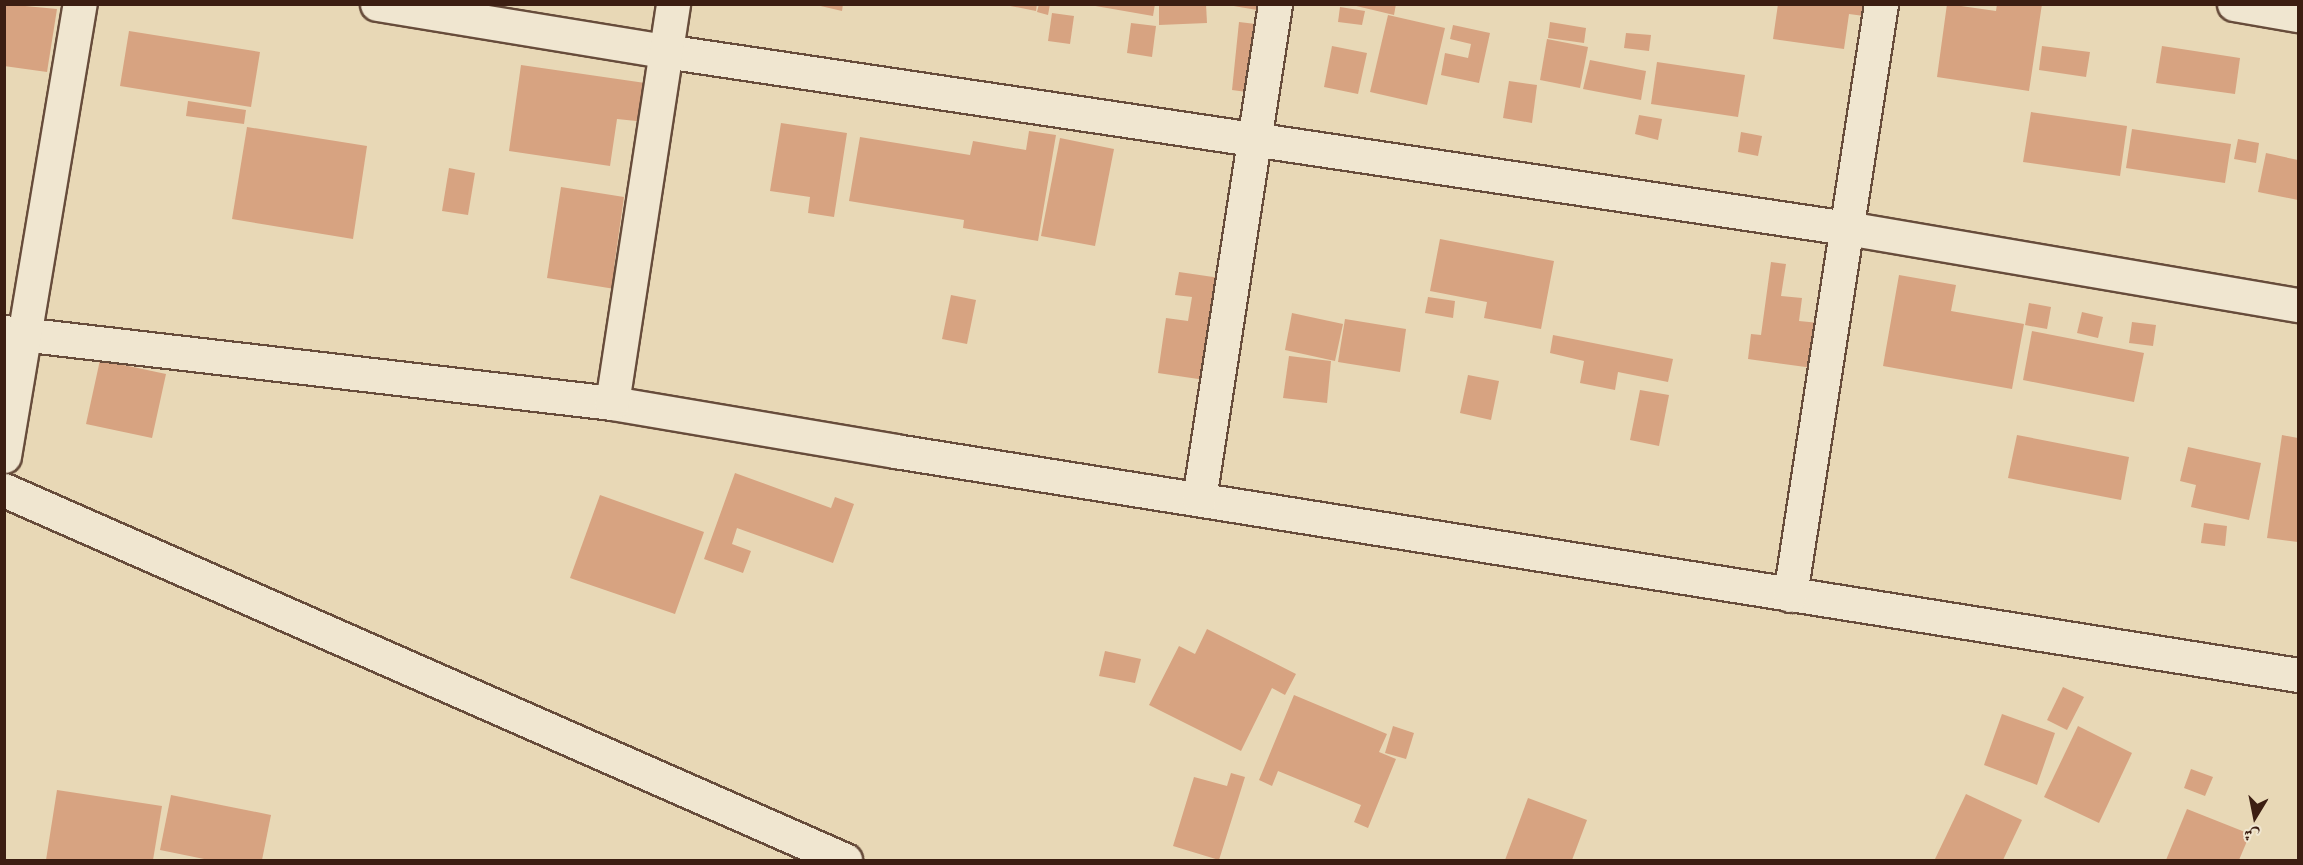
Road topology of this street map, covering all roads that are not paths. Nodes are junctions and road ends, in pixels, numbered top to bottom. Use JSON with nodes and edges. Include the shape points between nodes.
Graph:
{"nodes":[{"id":1,"x":80,"y":4,"type":"edge"},
{"id":2,"x":377,"y":4,"type":"edge"},
{"id":3,"x":673,"y":4,"type":"edge"},
{"id":4,"x":1275,"y":4,"type":"edge"},
{"id":5,"x":1881,"y":4,"type":"edge"},
{"id":6,"x":2234,"y":4,"type":"edge"},
{"id":7,"x":2298,"y":15,"type":"edge"},
{"id":8,"x":665,"y":51,"type":"junction"},
{"id":9,"x":1254,"y":139,"type":"junction"},
{"id":10,"x":1847,"y":228,"type":"junction"},
{"id":11,"x":2298,"y":305,"type":"edge"},
{"id":12,"x":15,"y":334,"type":"edge"},
{"id":13,"x":612,"y":403,"type":"junction"},
{"id":14,"x":4,"y":456,"type":"edge"},
{"id":15,"x":4,"y":490,"type":"edge"},
{"id":16,"x":1199,"y":499,"type":"junction"},
{"id":17,"x":1790,"y":595,"type":"junction"},
{"id":18,"x":2298,"y":675,"type":"edge"},
{"id":19,"x":845,"y":861,"type":"edge"}],
"edges":[{"from":1,"to":12,"type":"street"},
{"from":2,"to":8,"type":"street"},
{"from":3,"to":8,"type":"street"},
{"from":4,"to":9,"type":"street"},
{"from":5,"to":10,"type":"street"},
{"from":6,"to":7,"type":"street"},
{"from":8,"to":9,"type":"street"},
{"from":8,"to":13,"type":"street"},
{"from":9,"to":10,"type":"street"},
{"from":9,"to":16,"type":"street"},
{"from":10,"to":11,"type":"street"},
{"from":10,"to":17,"type":"street"},
{"from":12,"to":13,"type":"street"},
{"from":12,"to":14,"type":"street"},
{"from":13,"to":16,"type":"street"},
{"from":15,"to":19,"type":"street"},
{"from":16,"to":17,"type":"street"},
{"from":17,"to":18,"type":"street"}]}
